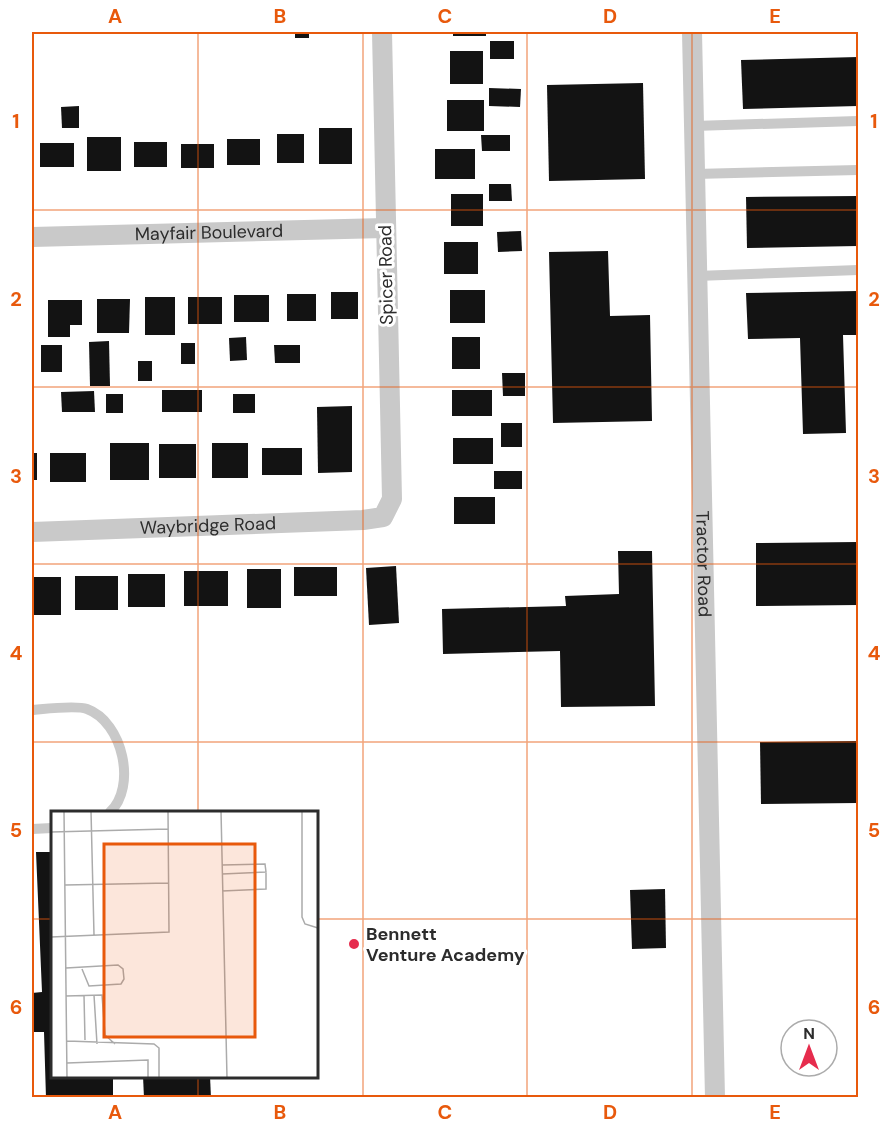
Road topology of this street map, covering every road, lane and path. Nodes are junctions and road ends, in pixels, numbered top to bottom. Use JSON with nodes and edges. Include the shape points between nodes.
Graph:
{"nodes":[{"id":1,"x":382,"y":32,"type":"edge"},
{"id":2,"x":692,"y":32,"type":"edge"},
{"id":3,"x":858,"y":121,"type":"edge"},
{"id":4,"x":694,"y":126,"type":"junction"},
{"id":5,"x":858,"y":170,"type":"edge"},
{"id":6,"x":695,"y":174,"type":"junction"},
{"id":7,"x":385,"y":228,"type":"junction"},
{"id":8,"x":32,"y":237,"type":"edge"},
{"id":9,"x":858,"y":270,"type":"edge"},
{"id":10,"x":697,"y":276,"type":"junction"},
{"id":11,"x":383,"y":517,"type":"joint"},
{"id":12,"x":32,"y":532,"type":"edge"},
{"id":13,"x":32,"y":710,"type":"edge"},
{"id":14,"x":111,"y":811,"type":"edge"},
{"id":15,"x":51,"y":828,"type":"edge"},
{"id":16,"x":32,"y":830,"type":"edge"},
{"id":17,"x":715,"y":1098,"type":"edge"}],
"edges":[{"from":1,"to":7,"type":"street","name":"Spicer Road"},
{"from":2,"to":4,"type":"street","name":"Tractor Road"},
{"from":3,"to":4,"type":"lane"},
{"from":4,"to":6,"type":"street","name":"Tractor Road"},
{"from":5,"to":6,"type":"lane"},
{"from":6,"to":10,"type":"street","name":"Tractor Road"},
{"from":7,"to":8,"type":"street","name":"Mayfair Boulevard"},
{"from":7,"to":11,"type":"street","name":"Spicer Road","via":[[392,499]]},
{"from":9,"to":10,"type":"lane"},
{"from":10,"to":17,"type":"street","name":"Tractor Road"},
{"from":11,"to":12,"type":"street","name":"Waybridge Road"},
{"from":13,"to":14,"type":"lane","via":[[86,708],[116,734],[123,775]]},
{"from":15,"to":16,"type":"lane"}]}
